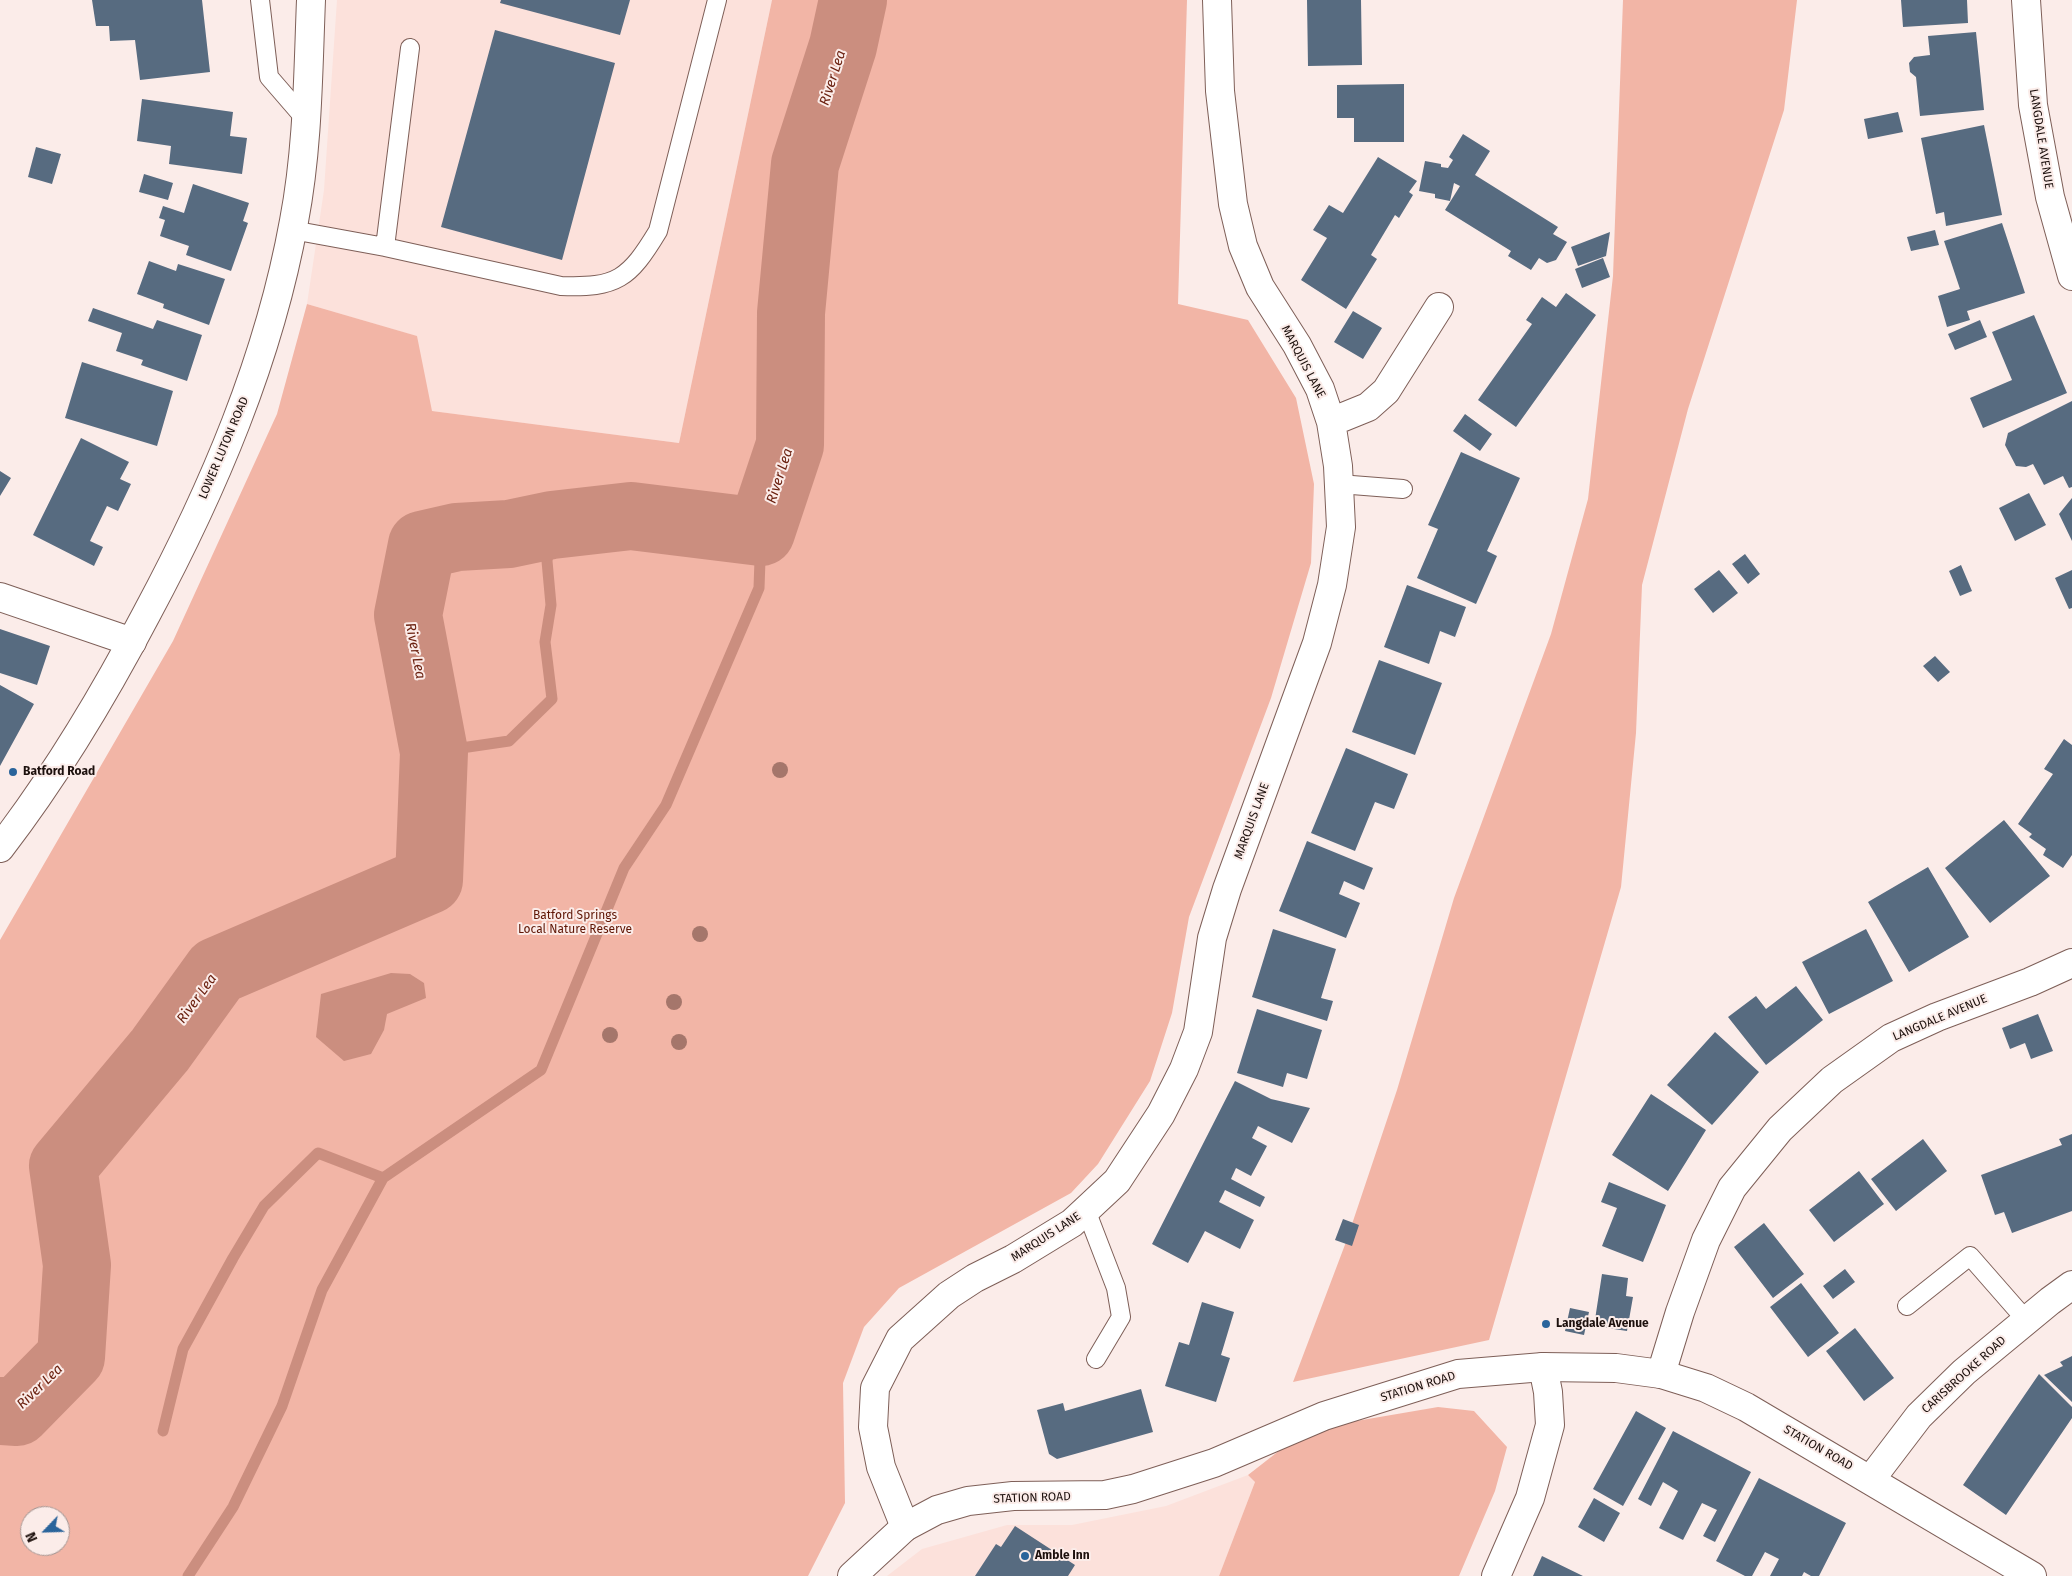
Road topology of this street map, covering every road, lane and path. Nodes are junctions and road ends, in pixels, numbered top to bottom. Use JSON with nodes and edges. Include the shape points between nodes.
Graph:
{"nodes":[{"id":1,"x":260,"y":0,"type":"edge"},
{"id":2,"x":311,"y":0,"type":"edge"},
{"id":3,"x":717,"y":0,"type":"edge"},
{"id":4,"x":1217,"y":0,"type":"edge"},
{"id":5,"x":2026,"y":0,"type":"edge"},
{"id":6,"x":410,"y":48,"type":"dead end"},
{"id":7,"x":306,"y":121,"type":"junction"},
{"id":8,"x":292,"y":230,"type":"junction"},
{"id":9,"x":385,"y":247,"type":"junction"},
{"id":10,"x":2072,"y":276,"type":"edge"},
{"id":11,"x":1439,"y":307,"type":"dead end"},
{"id":12,"x":1331,"y":422,"type":"junction"},
{"id":13,"x":1339,"y":484,"type":"junction"},
{"id":14,"x":1403,"y":489,"type":"dead end"},
{"id":15,"x":0,"y":597,"type":"edge"},
{"id":16,"x":132,"y":642,"type":"junction"},
{"id":17,"x":0,"y":848,"type":"edge"},
{"id":18,"x":2072,"y":963,"type":"edge"},
{"id":19,"x":1086,"y":1210,"type":"junction"},
{"id":20,"x":2072,"y":1286,"type":"edge"},
{"id":21,"x":1907,"y":1306,"type":"dead end"},
{"id":22,"x":2026,"y":1320,"type":"junction"},
{"id":23,"x":1096,"y":1359,"type":"dead end"},
{"id":24,"x":1543,"y":1367,"type":"junction"},
{"id":25,"x":1661,"y":1374,"type":"junction"},
{"id":26,"x":1871,"y":1479,"type":"junction"},
{"id":27,"x":905,"y":1527,"type":"junction"},
{"id":28,"x":852,"y":1576,"type":"edge"},
{"id":29,"x":1496,"y":1576,"type":"edge"},
{"id":30,"x":2032,"y":1576,"type":"edge"}],
"edges":[{"from":1,"to":7,"type":"lane","via":[[269,77]]},
{"from":2,"to":7,"type":"street","name":"LOWER LUTON ROAD"},
{"from":3,"to":9,"type":"lane","via":[[658,231],[642,258],[626,275],[584,287],[561,286]]},
{"from":4,"to":12,"type":"street","name":"MARQUIS LANE","via":[[1220,91],[1233,204],[1243,246],[1260,287],[1320,389]]},
{"from":5,"to":10,"type":"street","name":"LANGDALE AVENUE","via":[[2033,105],[2050,197]]},
{"from":6,"to":9,"type":"lane"},
{"from":7,"to":8,"type":"street","name":"LOWER LUTON ROAD"},
{"from":8,"to":9,"type":"lane"},
{"from":8,"to":16,"type":"street","name":"LOWER LUTON ROAD","via":[[274,312],[246,396],[186,540]]},
{"from":11,"to":12,"type":"street","via":[[1386,391],[1368,407]]},
{"from":12,"to":13,"type":"street","name":"MARQUIS LANE"},
{"from":13,"to":14,"type":"lane"},
{"from":13,"to":19,"type":"street","name":"MARQUIS LANE","via":[[1341,527],[1332,585],[1317,643],[1214,930],[1198,1032],[1161,1114],[1116,1181]]},
{"from":15,"to":16,"type":"street"},
{"from":16,"to":17,"type":"street","name":"LOWER LUTON ROAD","via":[[62,761]]},
{"from":18,"to":25,"type":"street","name":"LANGDALE AVENUE","via":[[1890,1038],[1832,1080],[1780,1129],[1732,1188],[1706,1240]]},
{"from":19,"to":23,"type":"lane","via":[[1116,1288],[1121,1317]]},
{"from":19,"to":27,"type":"street","name":"MARQUIS LANE","via":[[1072,1223],[949,1295],[900,1339],[875,1388],[873,1426],[880,1467]]},
{"from":20,"to":22,"type":"street","name":"CARISBROOKE ROAD"},
{"from":21,"to":22,"type":"lane","via":[[1970,1256]]},
{"from":22,"to":26,"type":"street","name":"CARISBROOKE ROAD","via":[[1964,1372],[1919,1416]]},
{"from":24,"to":25,"type":"street","name":"STATION ROAD","via":[[1616,1368]]},
{"from":24,"to":27,"type":"street","name":"STATION ROAD","via":[[1458,1374],[1324,1416],[1214,1462],[1132,1489],[1105,1495],[1013,1496],[968,1501],[937,1510]]},
{"from":24,"to":29,"type":"street","via":[[1550,1425],[1530,1498]]},
{"from":25,"to":26,"type":"street","name":"STATION ROAD","via":[[1706,1388],[1746,1407]]},
{"from":26,"to":30,"type":"street","name":"STATION ROAD"},
{"from":27,"to":28,"type":"street","name":"STATION ROAD"}]}
